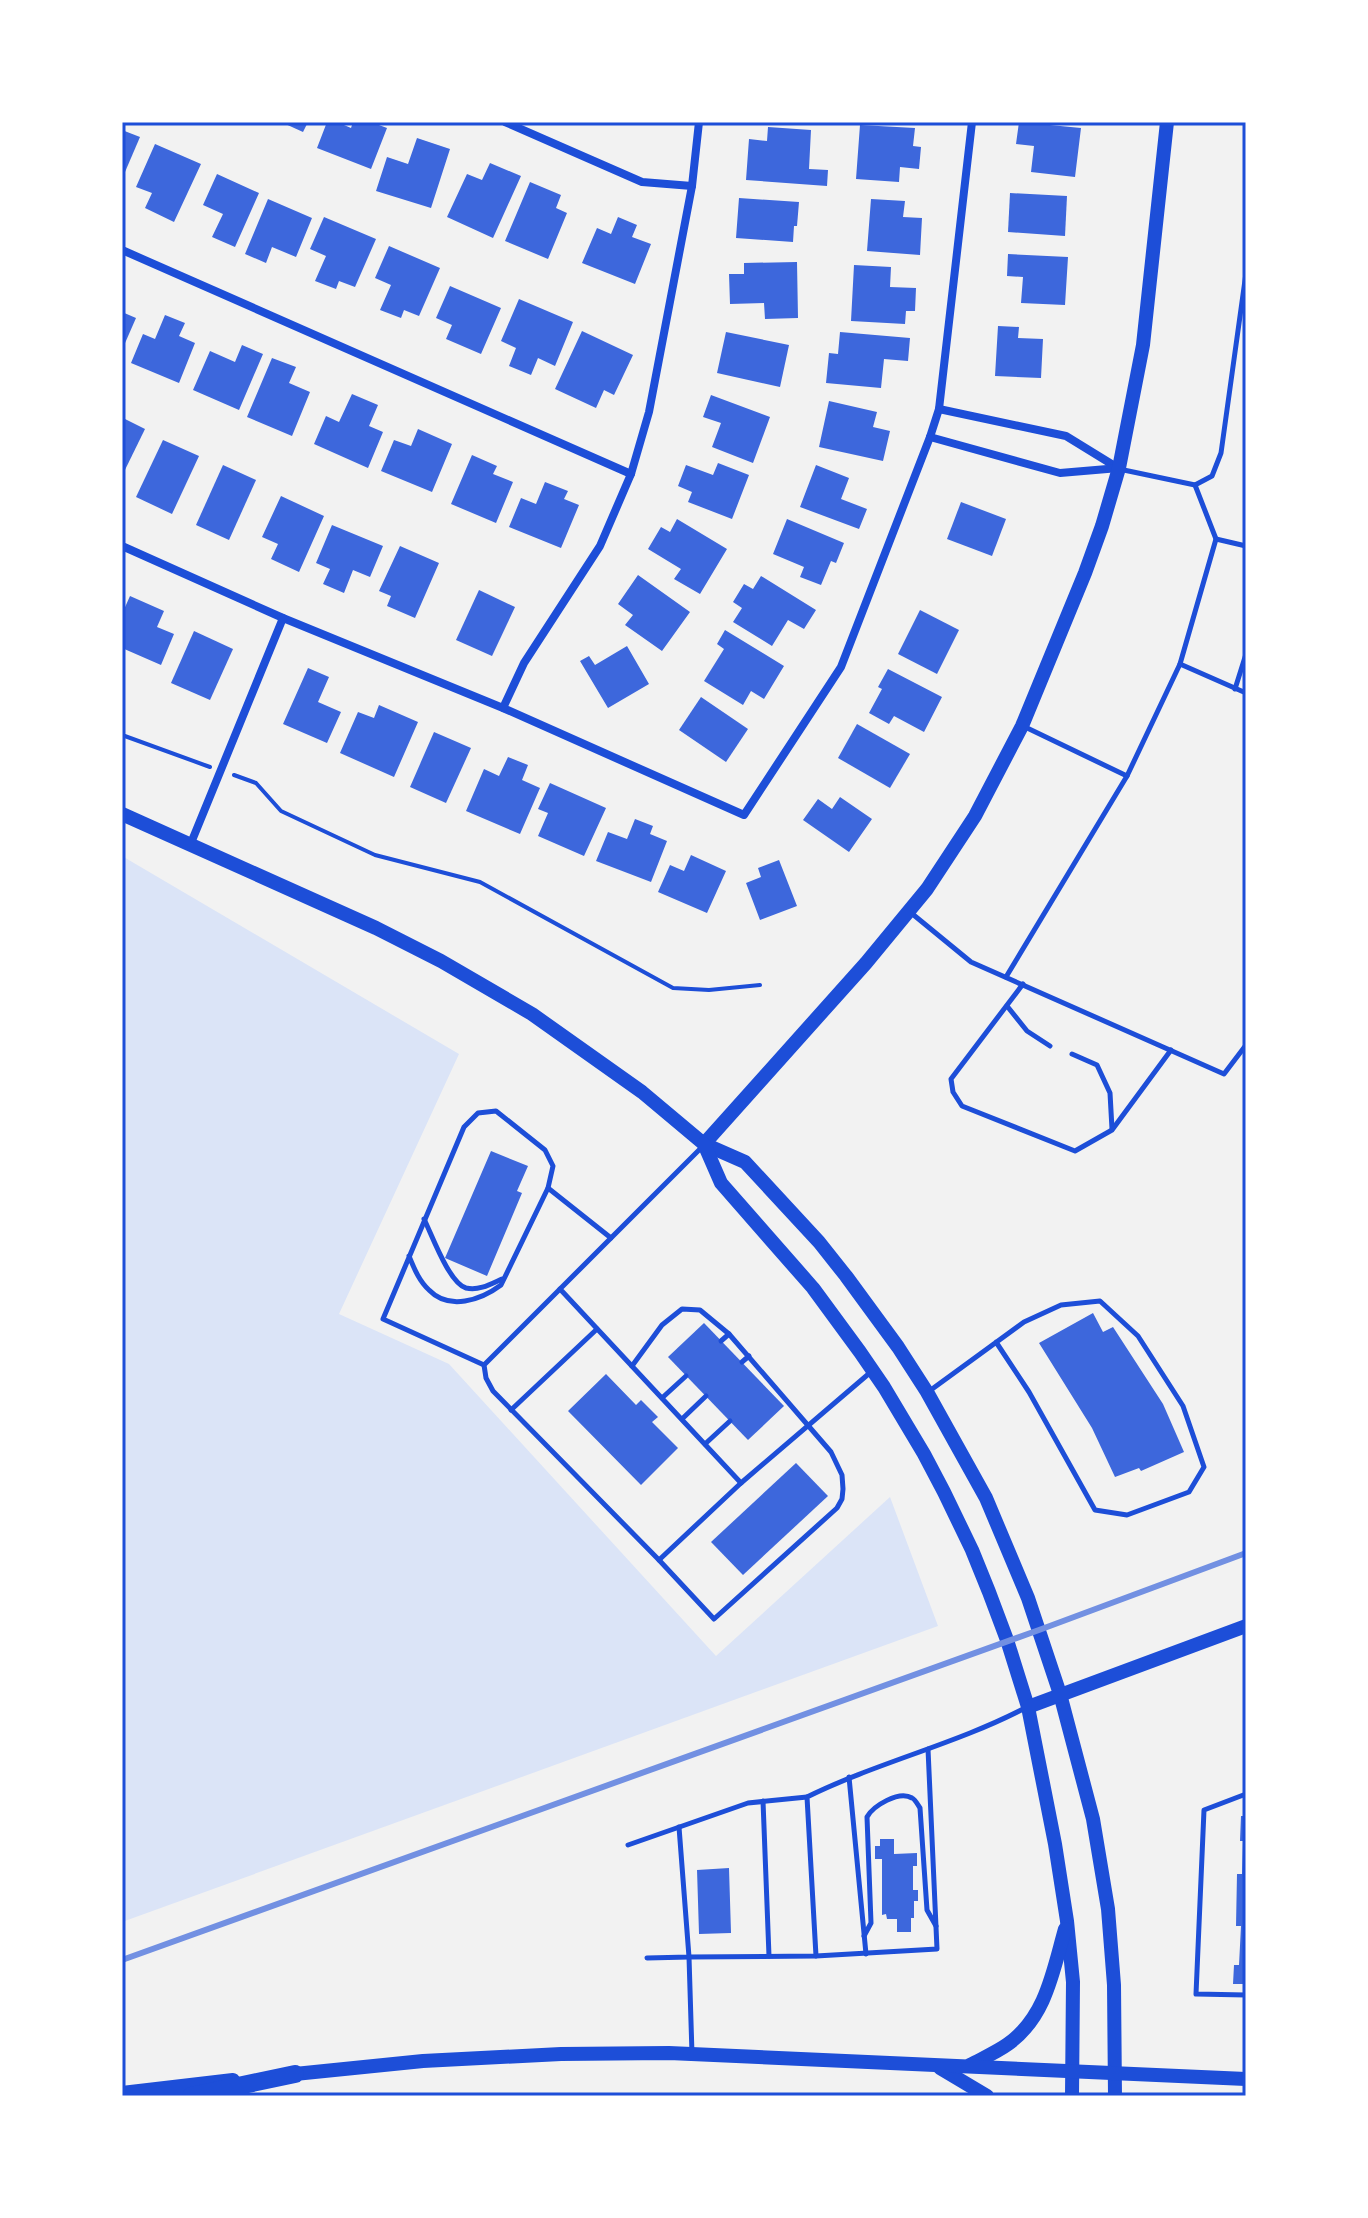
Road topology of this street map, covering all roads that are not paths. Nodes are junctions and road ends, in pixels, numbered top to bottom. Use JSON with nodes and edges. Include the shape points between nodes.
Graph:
{"nodes":[{"id":1,"x":505,"y":122,"type":"edge"},
{"id":2,"x":699,"y":122,"type":"edge"},
{"id":3,"x":972,"y":122,"type":"edge"},
{"id":4,"x":1167,"y":122,"type":"edge"},
{"id":5,"x":692,"y":186,"type":"junction"},
{"id":6,"x":122,"y":250,"type":"edge"},
{"id":7,"x":1246,"y":273,"type":"edge"},
{"id":8,"x":1237,"y":341,"type":"junction"},
{"id":9,"x":1246,"y":343,"type":"edge"},
{"id":10,"x":939,"y":409,"type":"junction"},
{"id":11,"x":930,"y":437,"type":"junction"},
{"id":12,"x":1119,"y":468,"type":"junction"},
{"id":13,"x":631,"y":474,"type":"junction"},
{"id":14,"x":1195,"y":485,"type":"junction"},
{"id":15,"x":1216,"y":539,"type":"junction"},
{"id":16,"x":122,"y":546,"type":"edge"},
{"id":17,"x":1246,"y":546,"type":"edge"},
{"id":18,"x":283,"y":618,"type":"junction"},
{"id":19,"x":1246,"y":654,"type":"edge"},
{"id":20,"x":1180,"y":664,"type":"junction"},
{"id":21,"x":1235,"y":689,"type":"junction"},
{"id":22,"x":1246,"y":693,"type":"edge"},
{"id":23,"x":503,"y":708,"type":"junction"},
{"id":24,"x":1022,"y":726,"type":"junction"},
{"id":25,"x":1127,"y":776,"type":"junction"},
{"id":26,"x":122,"y":814,"type":"edge"},
{"id":27,"x":191,"y":843,"type":"junction"},
{"id":28,"x":909,"y":911,"type":"junction"},
{"id":29,"x":1006,"y":977,"type":"junction"},
{"id":30,"x":1023,"y":984,"type":"junction"},
{"id":31,"x":1007,"y":1006,"type":"junction"},
{"id":32,"x":1246,"y":1045,"type":"edge"},
{"id":33,"x":1050,"y":1046,"type":"dead end"},
{"id":34,"x":1171,"y":1050,"type":"junction"},
{"id":35,"x":1072,"y":1054,"type":"dead end"},
{"id":36,"x":1112,"y":1130,"type":"junction"},
{"id":37,"x":704,"y":1144,"type":"junction"},
{"id":38,"x":548,"y":1188,"type":"junction"},
{"id":39,"x":424,"y":1219,"type":"junction"},
{"id":40,"x":611,"y":1238,"type":"junction"},
{"id":41,"x":409,"y":1256,"type":"junction"},
{"id":42,"x":503,"y":1279,"type":"junction"},
{"id":43,"x":560,"y":1289,"type":"junction"},
{"id":44,"x":597,"y":1329,"type":"junction"},
{"id":45,"x":729,"y":1334,"type":"junction"},
{"id":46,"x":721,"y":1341,"type":"dead end"},
{"id":47,"x":996,"y":1342,"type":"junction"},
{"id":48,"x":749,"y":1356,"type":"junction"},
{"id":49,"x":742,"y":1362,"type":"dead end"},
{"id":50,"x":484,"y":1365,"type":"junction"},
{"id":51,"x":632,"y":1366,"type":"junction"},
{"id":52,"x":873,"y":1371,"type":"junction"},
{"id":53,"x":686,"y":1376,"type":"dead end"},
{"id":54,"x":927,"y":1392,"type":"junction"},
{"id":55,"x":706,"y":1396,"type":"dead end"},
{"id":56,"x":662,"y":1398,"type":"junction"},
{"id":57,"x":511,"y":1410,"type":"junction"},
{"id":58,"x":682,"y":1419,"type":"junction"},
{"id":59,"x":730,"y":1421,"type":"dead end"},
{"id":60,"x":809,"y":1425,"type":"junction"},
{"id":61,"x":705,"y":1444,"type":"junction"},
{"id":62,"x":741,"y":1483,"type":"junction"},
{"id":63,"x":659,"y":1560,"type":"junction"},
{"id":64,"x":1246,"y":1626,"type":"edge"},
{"id":65,"x":1060,"y":1694,"type":"junction"},
{"id":66,"x":1028,"y":1707,"type":"junction"},
{"id":67,"x":928,"y":1749,"type":"junction"},
{"id":68,"x":849,"y":1777,"type":"junction"},
{"id":69,"x":1246,"y":1794,"type":"edge"},
{"id":70,"x":807,"y":1797,"type":"junction"},
{"id":71,"x":763,"y":1800,"type":"junction"},
{"id":72,"x":679,"y":1827,"type":"junction"},
{"id":73,"x":628,"y":1845,"type":"dead end"},
{"id":74,"x":1067,"y":1921,"type":"junction"},
{"id":75,"x":936,"y":1927,"type":"junction"},
{"id":76,"x":864,"y":1936,"type":"junction"},
{"id":77,"x":866,"y":1954,"type":"junction"},
{"id":78,"x":769,"y":1956,"type":"junction"},
{"id":79,"x":816,"y":1956,"type":"junction"},
{"id":80,"x":689,"y":1957,"type":"junction"},
{"id":81,"x":647,"y":1958,"type":"dead end"},
{"id":82,"x":1246,"y":1995,"type":"edge"},
{"id":83,"x":692,"y":2054,"type":"junction"},
{"id":84,"x":936,"y":2065,"type":"junction"},
{"id":85,"x":968,"y":2067,"type":"junction"},
{"id":86,"x":1072,"y":2073,"type":"junction"},
{"id":87,"x":1115,"y":2073,"type":"junction"},
{"id":88,"x":295,"y":2074,"type":"junction"},
{"id":89,"x":1246,"y":2079,"type":"edge"},
{"id":90,"x":122,"y":2093,"type":"edge"},
{"id":91,"x":191,"y":2096,"type":"edge"},
{"id":92,"x":987,"y":2096,"type":"edge"},
{"id":93,"x":1072,"y":2096,"type":"edge"},
{"id":94,"x":1115,"y":2096,"type":"edge"}],
"edges":[{"from":1,"to":5,"type":"street","via":[[642,182]]},
{"from":2,"to":5,"type":"street"},
{"from":3,"to":10,"type":"street"},
{"from":4,"to":12,"type":"main road","via":[[1143,345]]},
{"from":5,"to":13,"type":"street","via":[[649,412]]},
{"from":6,"to":13,"type":"street"},
{"from":7,"to":8,"type":"lane"},
{"from":8,"to":9,"type":"lane"},
{"from":8,"to":14,"type":"lane","via":[[1221,453],[1212,476]]},
{"from":10,"to":11,"type":"street"},
{"from":10,"to":12,"type":"street","via":[[1066,436]]},
{"from":11,"to":12,"type":"street","via":[[1060,473]]},
{"from":11,"to":23,"type":"street","via":[[841,667],[744,815]]},
{"from":12,"to":14,"type":"lane"},
{"from":12,"to":24,"type":"main road","via":[[1085,573]]},
{"from":13,"to":23,"type":"street","via":[[600,546],[524,663]]},
{"from":14,"to":15,"type":"lane"},
{"from":15,"to":17,"type":"lane"},
{"from":15,"to":20,"type":"lane"},
{"from":16,"to":18,"type":"street"},
{"from":18,"to":23,"type":"street"},
{"from":18,"to":27,"type":"street"},
{"from":19,"to":21,"type":"lane"},
{"from":20,"to":21,"type":"lane"},
{"from":20,"to":25,"type":"lane"},
{"from":21,"to":22,"type":"lane"},
{"from":24,"to":25,"type":"lane"},
{"from":24,"to":28,"type":"main road","via":[[975,816]]},
{"from":25,"to":29,"type":"lane"},
{"from":26,"to":27,"type":"main road"},
{"from":27,"to":37,"type":"main road","via":[[490,987],[621,1076]]},
{"from":28,"to":29,"type":"lane","via":[[971,962]]},
{"from":28,"to":37,"type":"main road"},
{"from":29,"to":30,"type":"lane"},
{"from":30,"to":31,"type":"lane"},
{"from":30,"to":34,"type":"lane"},
{"from":31,"to":33,"type":"lane","via":[[1027,1031]]},
{"from":31,"to":36,"type":"lane","via":[[951,1079],[962,1106],[1075,1151]]},
{"from":32,"to":34,"type":"lane","via":[[1224,1074]]},
{"from":34,"to":36,"type":"lane"},
{"from":35,"to":36,"type":"lane","via":[[1097,1065],[1110,1093]]},
{"from":37,"to":40,"type":"lane"},
{"from":37,"to":52,"type":"main road","via":[[721,1183],[813,1288]]},
{"from":37,"to":54,"type":"main road","via":[[745,1162],[819,1242]]},
{"from":38,"to":39,"type":"lane","via":[[553,1166],[545,1150],[496,1111],[478,1113],[464,1127]]},
{"from":38,"to":40,"type":"lane"},
{"from":38,"to":42,"type":"lane"},
{"from":39,"to":41,"type":"lane"},
{"from":39,"to":42,"type":"lane","via":[[459,1284],[468,1289]]},
{"from":40,"to":43,"type":"lane"},
{"from":41,"to":42,"type":"lane","via":[[419,1278],[441,1299],[456,1302],[487,1295]]},
{"from":41,"to":50,"type":"lane","via":[[383,1319]]},
{"from":43,"to":44,"type":"lane"},
{"from":43,"to":50,"type":"lane"},
{"from":44,"to":51,"type":"lane"},
{"from":44,"to":57,"type":"lane"},
{"from":45,"to":46,"type":"lane"},
{"from":45,"to":48,"type":"lane"},
{"from":45,"to":51,"type":"lane","via":[[700,1310],[682,1309],[662,1325]]},
{"from":47,"to":47,"type":"lane","via":[[1061,1305],[1100,1301],[1138,1336],[1183,1406],[1204,1467],[1189,1492],[1127,1515],[1095,1510]]},
{"from":47,"to":54,"type":"lane"},
{"from":48,"to":49,"type":"lane"},
{"from":48,"to":60,"type":"lane","via":[[768,1384]]},
{"from":50,"to":57,"type":"lane","via":[[493,1391]]},
{"from":51,"to":56,"type":"lane"},
{"from":52,"to":60,"type":"lane"},
{"from":52,"to":66,"type":"main road","via":[[924,1454],[972,1550]]},
{"from":53,"to":56,"type":"lane"},
{"from":54,"to":65,"type":"main road","via":[[1002,1533]]},
{"from":55,"to":58,"type":"lane"},
{"from":56,"to":58,"type":"lane"},
{"from":57,"to":63,"type":"lane"},
{"from":58,"to":61,"type":"lane"},
{"from":59,"to":61,"type":"lane"},
{"from":60,"to":62,"type":"lane"},
{"from":60,"to":63,"type":"lane","via":[[842,1475],[842,1499],[714,1619]]},
{"from":61,"to":62,"type":"lane"},
{"from":62,"to":63,"type":"lane"},
{"from":64,"to":65,"type":"main road"},
{"from":65,"to":66,"type":"main road"},
{"from":65,"to":87,"type":"main road","via":[[1093,1819],[1108,1909]]},
{"from":66,"to":67,"type":"lane"},
{"from":66,"to":74,"type":"main road"},
{"from":67,"to":68,"type":"lane"},
{"from":67,"to":75,"type":"lane"},
{"from":68,"to":70,"type":"lane"},
{"from":68,"to":76,"type":"lane"},
{"from":69,"to":82,"type":"lane","via":[[1204,1810],[1196,1994]]},
{"from":70,"to":71,"type":"lane"},
{"from":70,"to":79,"type":"lane"},
{"from":71,"to":72,"type":"lane"},
{"from":71,"to":78,"type":"lane"},
{"from":72,"to":73,"type":"lane"},
{"from":72,"to":80,"type":"lane"},
{"from":74,"to":85,"type":"main road","via":[[1034,2018],[1006,2045]]},
{"from":74,"to":86,"type":"main road"},
{"from":75,"to":76,"type":"lane","via":[[927,1910],[920,1808],[908,1796],[897,1797],[872,1808],[867,1817],[871,1923]]},
{"from":75,"to":77,"type":"lane","via":[[937,1949]]},
{"from":76,"to":77,"type":"lane"},
{"from":77,"to":79,"type":"lane"},
{"from":78,"to":79,"type":"lane"},
{"from":78,"to":80,"type":"lane"},
{"from":80,"to":81,"type":"lane"},
{"from":80,"to":83,"type":"lane"},
{"from":83,"to":84,"type":"main road"},
{"from":83,"to":88,"type":"main road","via":[[515,2056]]},
{"from":84,"to":85,"type":"main road"},
{"from":84,"to":92,"type":"main road"},
{"from":85,"to":86,"type":"main road"},
{"from":86,"to":87,"type":"main road"},
{"from":86,"to":93,"type":"main road"},
{"from":87,"to":89,"type":"main road"},
{"from":87,"to":94,"type":"main road"},
{"from":88,"to":90,"type":"main road"},
{"from":88,"to":91,"type":"highway"}]}
